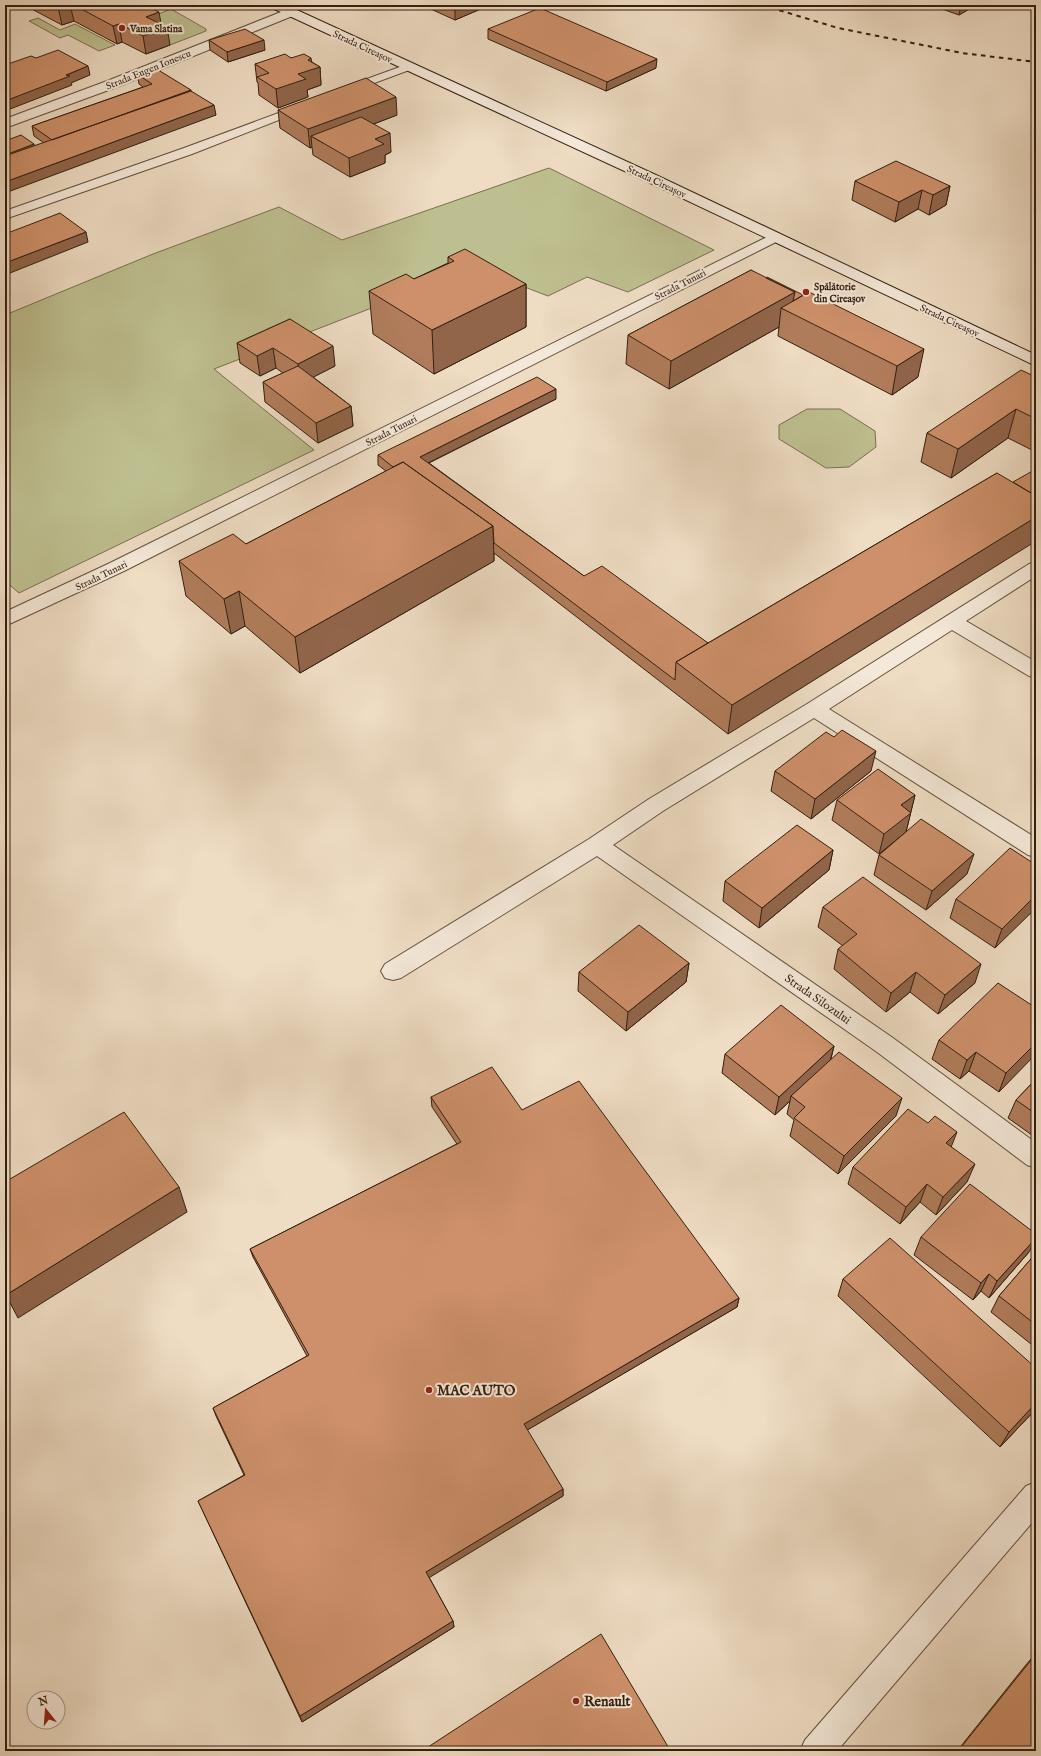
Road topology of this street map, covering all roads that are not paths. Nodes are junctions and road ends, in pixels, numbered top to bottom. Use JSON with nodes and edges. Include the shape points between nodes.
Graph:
{"nodes":[{"id":1,"x":276,"y":5,"type":"edge"},
{"id":2,"x":291,"y":12,"type":"junction"},
{"id":3,"x":408,"y":67,"type":"junction"},
{"id":4,"x":332,"y":96,"type":"edge"},
{"id":5,"x":310,"y":104,"type":"edge"},
{"id":6,"x":5,"y":124,"type":"edge"},
{"id":7,"x":5,"y":215,"type":"edge"},
{"id":8,"x":775,"y":237,"type":"junction"},
{"id":9,"x":1036,"y":361,"type":"edge"},
{"id":10,"x":1036,"y":568,"type":"edge"},
{"id":11,"x":5,"y":620,"type":"edge"},
{"id":12,"x":952,"y":622,"type":"junction"},
{"id":13,"x":1036,"y":671,"type":"edge"},
{"id":14,"x":814,"y":709,"type":"junction"},
{"id":15,"x":597,"y":845,"type":"junction"},
{"id":16,"x":1036,"y":849,"type":"edge"},
{"id":17,"x":393,"y":971,"type":"dead end"},
{"id":18,"x":1036,"y":1157,"type":"edge"},
{"id":19,"x":1036,"y":1496,"type":"edge"},
{"id":20,"x":816,"y":1751,"type":"edge"}],
"edges":[{"from":1,"to":2,"type":"street","name":"Strada Cireașov"},
{"from":2,"to":3,"type":"street","name":"Strada Cireașov"},
{"from":2,"to":6,"type":"street","name":"Strada Eugen Ionescu"},
{"from":3,"to":4,"type":"lane"},
{"from":3,"to":8,"type":"street","name":"Strada Cireașov"},
{"from":5,"to":7,"type":"lane","via":[[188,152]]},
{"from":8,"to":9,"type":"street","name":"Strada Cireașov"},
{"from":8,"to":11,"type":"street","name":"Strada Tunari","via":[[117,567]]},
{"from":10,"to":12,"type":"street"},
{"from":12,"to":13,"type":"street"},
{"from":12,"to":14,"type":"street"},
{"from":14,"to":15,"type":"street","via":[[656,805]]},
{"from":14,"to":16,"type":"street"},
{"from":15,"to":17,"type":"street"},
{"from":15,"to":18,"type":"street","name":"Strada Silozului","via":[[886,1045]]},
{"from":19,"to":20,"type":"street"}]}
